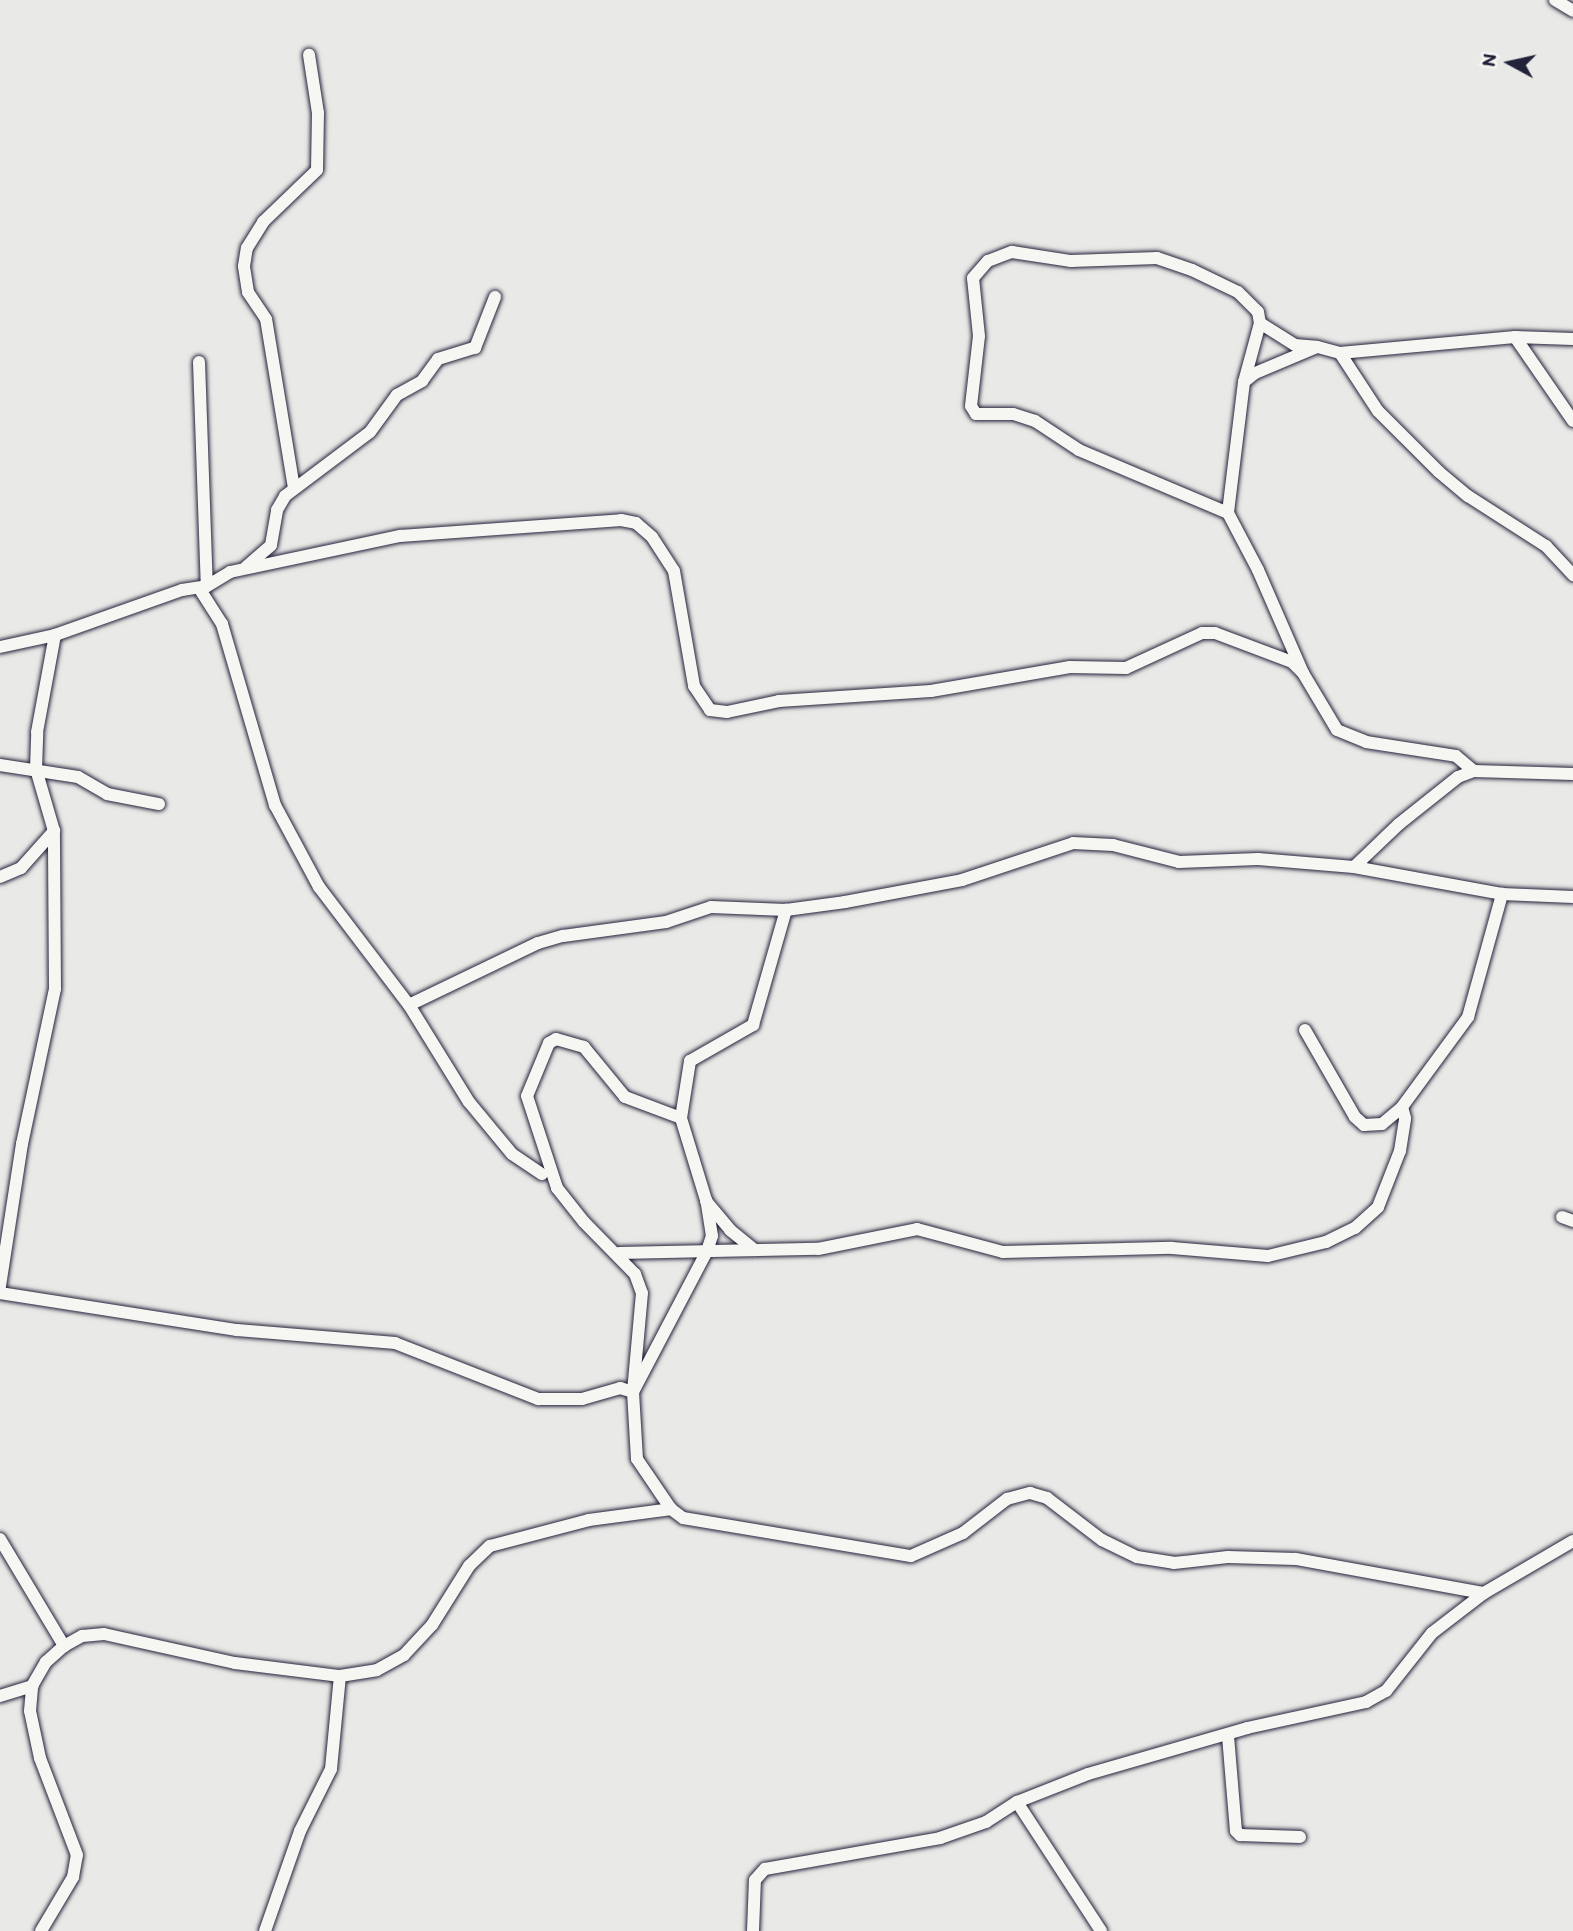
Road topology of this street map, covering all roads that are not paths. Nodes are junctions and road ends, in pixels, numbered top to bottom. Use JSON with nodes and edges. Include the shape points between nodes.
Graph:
{"nodes":[{"id":1,"x":1555,"y":0,"type":"edge"},
{"id":2,"x":1573,"y":11,"type":"edge"},
{"id":3,"x":309,"y":55,"type":"dead end"},
{"id":4,"x":495,"y":297,"type":"dead end"},
{"id":5,"x":1260,"y":323,"type":"junction"},
{"id":6,"x":1515,"y":337,"type":"junction"},
{"id":7,"x":1573,"y":339,"type":"edge"},
{"id":8,"x":1317,"y":347,"type":"junction"},
{"id":9,"x":1340,"y":353,"type":"junction"},
{"id":10,"x":199,"y":362,"type":"dead end"},
{"id":11,"x":1244,"y":382,"type":"junction"},
{"id":12,"x":1573,"y":421,"type":"edge"},
{"id":13,"x":293,"y":488,"type":"junction"},
{"id":14,"x":1228,"y":513,"type":"junction"},
{"id":15,"x":242,"y":570,"type":"junction"},
{"id":16,"x":1573,"y":575,"type":"edge"},
{"id":17,"x":203,"y":587,"type":"junction"},
{"id":18,"x":55,"y":635,"type":"junction"},
{"id":19,"x":0,"y":646,"type":"edge"},
{"id":20,"x":1303,"y":673,"type":"junction"},
{"id":21,"x":0,"y":765,"type":"edge"},
{"id":22,"x":36,"y":769,"type":"junction"},
{"id":23,"x":1474,"y":771,"type":"junction"},
{"id":24,"x":1573,"y":774,"type":"edge"},
{"id":25,"x":159,"y":804,"type":"dead end"},
{"id":26,"x":54,"y":831,"type":"junction"},
{"id":27,"x":1354,"y":867,"type":"junction"},
{"id":28,"x":0,"y":877,"type":"edge"},
{"id":29,"x":1502,"y":894,"type":"junction"},
{"id":30,"x":1573,"y":897,"type":"edge"},
{"id":31,"x":786,"y":910,"type":"junction"},
{"id":32,"x":409,"y":1005,"type":"junction"},
{"id":33,"x":1305,"y":1030,"type":"dead end"},
{"id":34,"x":1402,"y":1107,"type":"junction"},
{"id":35,"x":681,"y":1118,"type":"junction"},
{"id":36,"x":542,"y":1174,"type":"dead end"},
{"id":37,"x":706,"y":1200,"type":"junction"},
{"id":38,"x":755,"y":1250,"type":"junction"},
{"id":39,"x":707,"y":1251,"type":"junction"},
{"id":40,"x":619,"y":1253,"type":"junction"},
{"id":41,"x":0,"y":1286,"type":"edge"},
{"id":42,"x":0,"y":1293,"type":"edge"},
{"id":43,"x":633,"y":1392,"type":"junction"},
{"id":44,"x":671,"y":1509,"type":"junction"},
{"id":45,"x":0,"y":1539,"type":"edge"},
{"id":46,"x":1573,"y":1541,"type":"edge"},
{"id":47,"x":1484,"y":1593,"type":"junction"},
{"id":48,"x":64,"y":1646,"type":"junction"},
{"id":49,"x":340,"y":1676,"type":"junction"},
{"id":50,"x":32,"y":1686,"type":"junction"},
{"id":51,"x":0,"y":1696,"type":"edge"},
{"id":52,"x":1228,"y":1736,"type":"junction"},
{"id":53,"x":1017,"y":1802,"type":"junction"},
{"id":54,"x":1300,"y":1837,"type":"dead end"},
{"id":55,"x":41,"y":1931,"type":"edge"},
{"id":56,"x":265,"y":1931,"type":"edge"},
{"id":57,"x":753,"y":1931,"type":"edge"},
{"id":58,"x":1101,"y":1931,"type":"edge"}],
"edges":[{"from":1,"to":2,"type":"street"},
{"from":3,"to":13,"type":"street","via":[[318,113],[317,170],[263,222],[247,248],[244,266],[248,292],[267,319]]},
{"from":4,"to":13,"type":"street","via":[[475,348],[438,359],[422,381],[397,395],[370,432]]},
{"from":5,"to":8,"type":"street","via":[[1295,345]]},
{"from":5,"to":11,"type":"street"},
{"from":5,"to":14,"type":"street","via":[[1252,303],[1238,292],[1157,258],[1071,261],[1002,253],[988,261],[971,285],[979,335],[971,406],[976,414],[1013,414],[1035,421],[1079,450]]},
{"from":6,"to":7,"type":"street"},
{"from":6,"to":9,"type":"street"},
{"from":6,"to":12,"type":"street"},
{"from":8,"to":9,"type":"street"},
{"from":8,"to":11,"type":"street"},
{"from":9,"to":16,"type":"street","via":[[1378,411],[1439,472],[1546,546]]},
{"from":10,"to":17,"type":"street"},
{"from":11,"to":14,"type":"street"},
{"from":13,"to":15,"type":"street","via":[[277,510],[271,545]]},
{"from":14,"to":20,"type":"street"},
{"from":15,"to":17,"type":"street"},
{"from":15,"to":20,"type":"street","via":[[400,536],[472,533],[531,524],[636,523],[652,537],[674,571],[685,645],[700,700],[710,710],[727,712],[779,701],[931,691],[1070,667],[1126,668],[1202,633],[1215,633],[1292,662]]},
{"from":17,"to":18,"type":"street"},
{"from":17,"to":32,"type":"street","via":[[222,624],[230,665],[275,805],[319,887]]},
{"from":18,"to":19,"type":"street"},
{"from":18,"to":22,"type":"street","via":[[37,732]]},
{"from":20,"to":23,"type":"street","via":[[1337,730],[1366,742],[1456,756]]},
{"from":21,"to":22,"type":"street"},
{"from":22,"to":25,"type":"street","via":[[78,778],[107,794]]},
{"from":22,"to":26,"type":"street"},
{"from":23,"to":24,"type":"street"},
{"from":23,"to":27,"type":"street","via":[[1458,777],[1399,824]]},
{"from":26,"to":28,"type":"street","via":[[21,868]]},
{"from":26,"to":41,"type":"street","via":[[55,989],[22,1144]]},
{"from":27,"to":29,"type":"street"},
{"from":27,"to":31,"type":"street","via":[[1258,859],[1172,862],[1113,845],[1073,843],[962,880]]},
{"from":29,"to":30,"type":"street"},
{"from":29,"to":34,"type":"street","via":[[1468,1017]]},
{"from":31,"to":32,"type":"street","via":[[711,907],[655,924],[563,936],[538,943]]},
{"from":31,"to":35,"type":"street","via":[[753,1025],[690,1061]]},
{"from":32,"to":36,"type":"street","via":[[469,1102],[512,1154]]},
{"from":33,"to":34,"type":"street","via":[[1364,1125],[1382,1124]]},
{"from":34,"to":38,"type":"street","via":[[1400,1151],[1378,1207],[1355,1228],[1326,1242],[1268,1256],[1172,1248],[1003,1252],[917,1229],[818,1249]]},
{"from":35,"to":37,"type":"street"},
{"from":35,"to":40,"type":"street","via":[[625,1097],[598,1061],[574,1041],[548,1043],[527,1096],[550,1170],[584,1223]]},
{"from":37,"to":38,"type":"street","via":[[730,1230]]},
{"from":37,"to":39,"type":"street","via":[[712,1236]]},
{"from":38,"to":39,"type":"street"},
{"from":39,"to":40,"type":"street"},
{"from":39,"to":43,"type":"street"},
{"from":40,"to":43,"type":"street","via":[[642,1293]]},
{"from":42,"to":43,"type":"street","via":[[237,1330],[395,1343],[538,1399],[582,1399],[620,1388]]},
{"from":43,"to":44,"type":"street","via":[[637,1459]]},
{"from":44,"to":47,"type":"street","via":[[683,1518],[911,1556],[963,1533],[1007,1499],[1030,1493],[1047,1498],[1102,1540],[1137,1557],[1174,1563],[1228,1557],[1296,1559]]},
{"from":44,"to":49,"type":"street","via":[[589,1520],[490,1546],[469,1566],[446,1605],[404,1655],[377,1670]]},
{"from":45,"to":48,"type":"street"},
{"from":46,"to":47,"type":"street"},
{"from":47,"to":52,"type":"street","via":[[1432,1633],[1386,1691],[1366,1702],[1261,1724]]},
{"from":48,"to":49,"type":"street","via":[[82,1636],[104,1633],[235,1663]]},
{"from":48,"to":50,"type":"street"},
{"from":49,"to":56,"type":"street","via":[[331,1769],[300,1831]]},
{"from":50,"to":51,"type":"street"},
{"from":50,"to":55,"type":"street","via":[[30,1711],[40,1758],[77,1855],[72,1877]]},
{"from":52,"to":53,"type":"street","via":[[1088,1774]]},
{"from":52,"to":54,"type":"street","via":[[1236,1831],[1240,1835]]},
{"from":53,"to":57,"type":"street","via":[[986,1822],[940,1839],[765,1869],[755,1880]]},
{"from":53,"to":58,"type":"street"}]}
